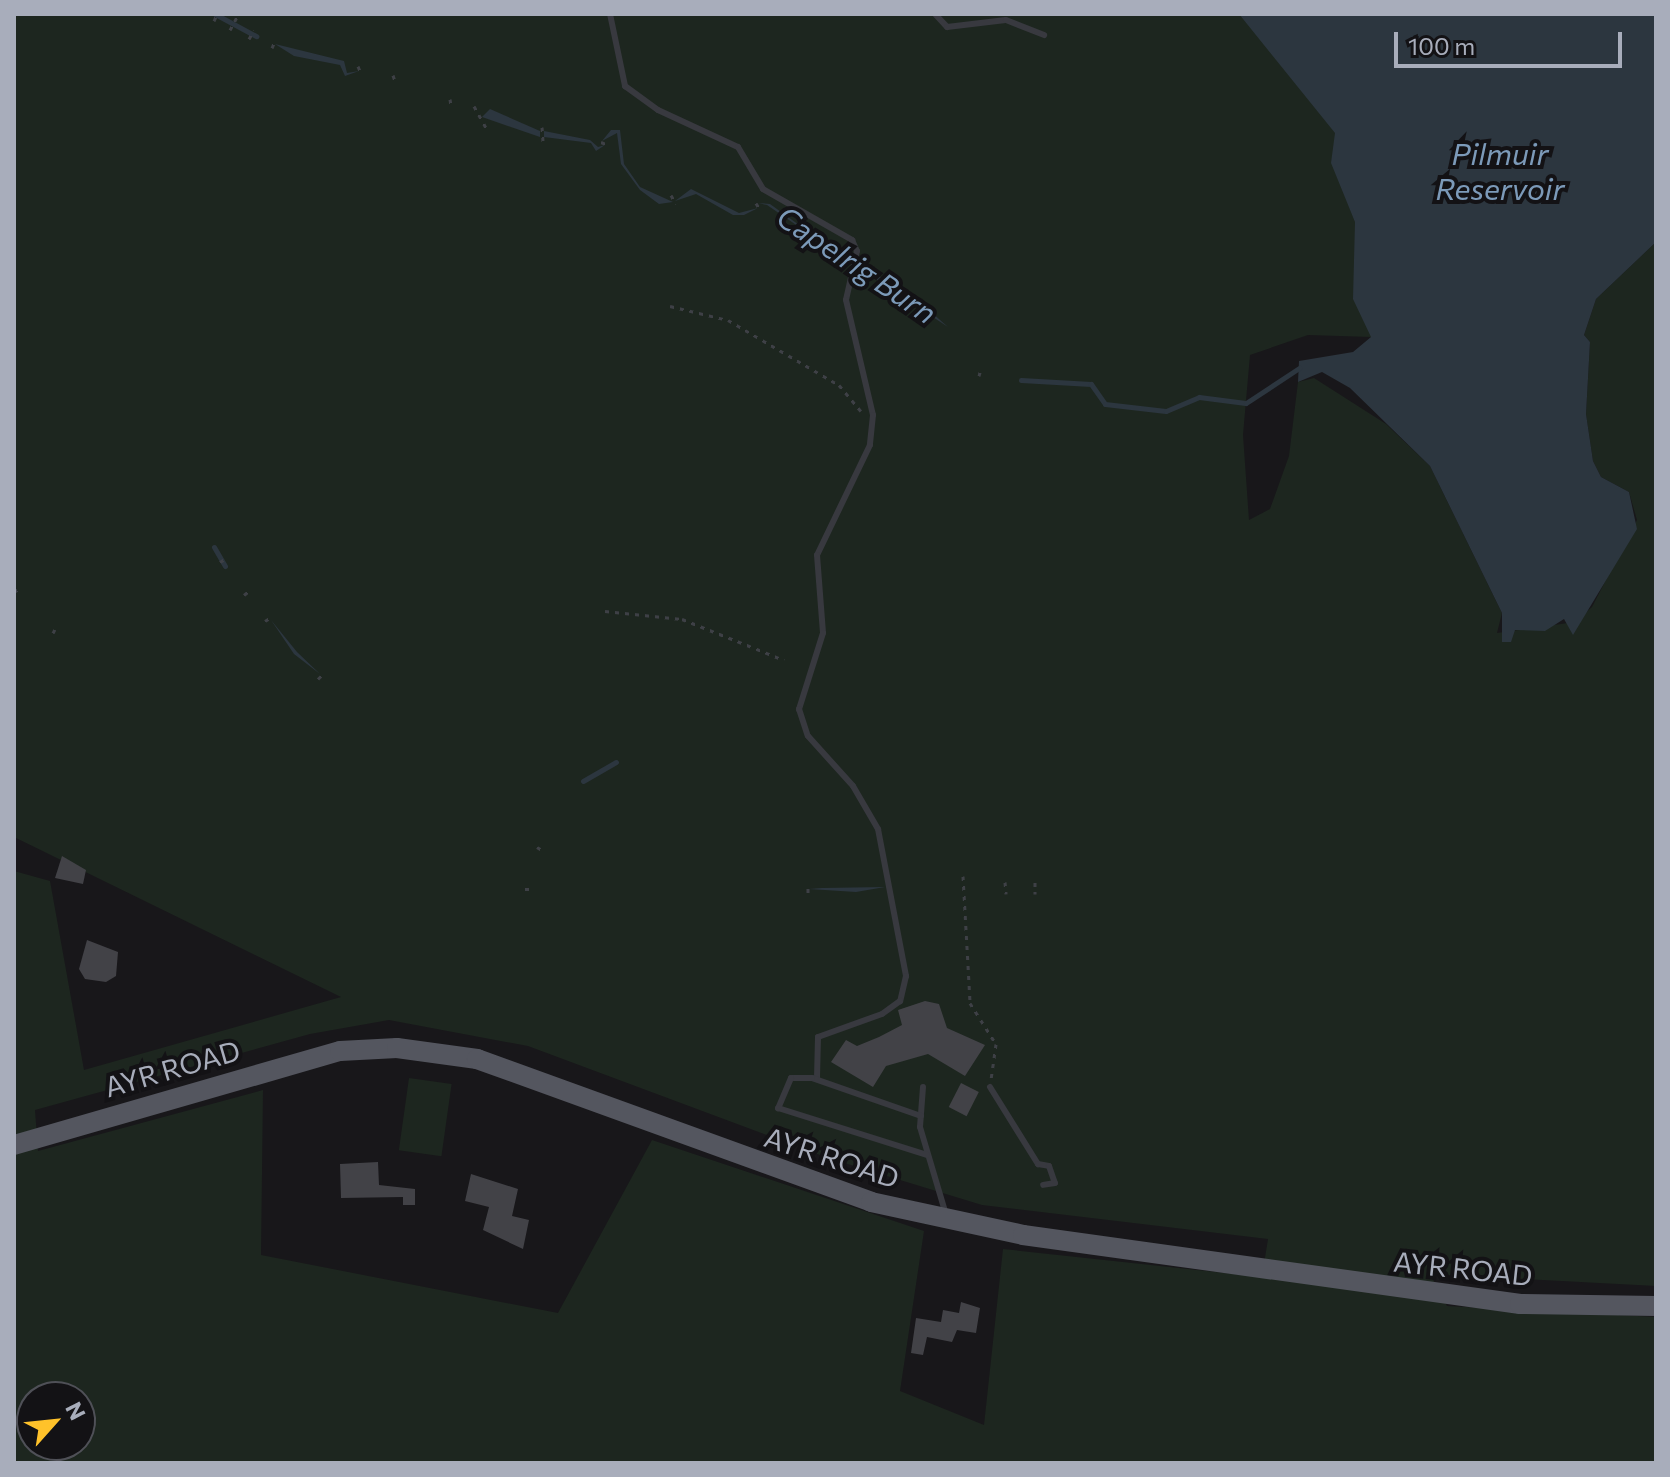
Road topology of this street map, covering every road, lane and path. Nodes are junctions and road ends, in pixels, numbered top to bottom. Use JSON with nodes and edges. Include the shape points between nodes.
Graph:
{"nodes":[{"id":1,"x":610,"y":14,"type":"edge"},
{"id":2,"x":935,"y":14,"type":"edge"},
{"id":3,"x":237,"y":17,"type":"dead end"},
{"id":4,"x":230,"y":30,"type":"dead end"},
{"id":5,"x":1044,"y":35,"type":"dead end"},
{"id":6,"x":474,"y":106,"type":"dead end"},
{"id":7,"x":487,"y":129,"type":"dead end"},
{"id":8,"x":542,"y":129,"type":"dead end"},
{"id":9,"x":542,"y":140,"type":"dead end"},
{"id":10,"x":601,"y":142,"type":"dead end"},
{"id":11,"x":606,"y":144,"type":"dead end"},
{"id":12,"x":756,"y":203,"type":"dead end"},
{"id":13,"x":759,"y":208,"type":"dead end"},
{"id":14,"x":670,"y":306,"type":"dead end"},
{"id":15,"x":871,"y":422,"type":"junction"},
{"id":16,"x":22,"y":587,"type":"dead end"},
{"id":17,"x":249,"y":591,"type":"dead end"},
{"id":18,"x":14,"y":592,"type":"edge"},
{"id":19,"x":244,"y":595,"type":"dead end"},
{"id":20,"x":605,"y":611,"type":"dead end"},
{"id":21,"x":270,"y":618,"type":"dead end"},
{"id":22,"x":265,"y":621,"type":"dead end"},
{"id":23,"x":784,"y":660,"type":"dead end"},
{"id":24,"x":537,"y":847,"type":"dead end"},
{"id":25,"x":542,"y":850,"type":"dead end"},
{"id":26,"x":963,"y":876,"type":"dead end"},
{"id":27,"x":1005,"y":884,"type":"dead end"},
{"id":28,"x":1035,"y":884,"type":"dead end"},
{"id":29,"x":525,"y":889,"type":"dead end"},
{"id":30,"x":531,"y":889,"type":"dead end"},
{"id":31,"x":1035,"y":892,"type":"dead end"},
{"id":32,"x":1005,"y":893,"type":"dead end"},
{"id":33,"x":817,"y":1079,"type":"junction"},
{"id":34,"x":991,"y":1083,"type":"joint"},
{"id":35,"x":923,"y":1087,"type":"dead end"},
{"id":36,"x":921,"y":1116,"type":"junction"},
{"id":37,"x":14,"y":1145,"type":"edge"},
{"id":38,"x":927,"y":1155,"type":"junction"},
{"id":39,"x":1043,"y":1185,"type":"dead end"},
{"id":40,"x":946,"y":1219,"type":"junction"},
{"id":41,"x":1656,"y":1306,"type":"edge"}],
"edges":[{"from":1,"to":15,"type":"lane","via":[[625,86],[658,110],[738,147],[763,189],[852,240],[856,263],[846,300]]},
{"from":2,"to":5,"type":"lane","via":[[947,27],[1006,20]]},
{"from":3,"to":4,"type":"path"},
{"from":6,"to":7,"type":"path"},
{"from":8,"to":9,"type":"path"},
{"from":10,"to":11,"type":"path"},
{"from":12,"to":13,"type":"path"},
{"from":14,"to":15,"type":"path","via":[[728,320],[839,385]]},
{"from":15,"to":33,"type":"lane","via":[[864,470],[817,555],[823,633],[799,709],[808,736],[853,786],[878,829],[906,976],[900,1001],[882,1014],[818,1037]]},
{"from":16,"to":18,"type":"path"},
{"from":17,"to":19,"type":"path"},
{"from":20,"to":23,"type":"path","via":[[682,619]]},
{"from":21,"to":22,"type":"path"},
{"from":24,"to":25,"type":"path"},
{"from":26,"to":34,"type":"path","via":[[970,1003],[996,1044]]},
{"from":27,"to":32,"type":"path"},
{"from":28,"to":31,"type":"path"},
{"from":29,"to":30,"type":"path"},
{"from":33,"to":36,"type":"lane"},
{"from":33,"to":38,"type":"lane","via":[[791,1078],[778,1108]]},
{"from":34,"to":39,"type":"lane","via":[[1038,1164],[1049,1166],[1055,1183]]},
{"from":35,"to":36,"type":"lane"},
{"from":36,"to":38,"type":"lane"},
{"from":37,"to":40,"type":"main road","name":"AYR ROAD","via":[[281,1065],[340,1051],[397,1048],[477,1059],[871,1202]]},
{"from":38,"to":40,"type":"lane","via":[[948,1203]]},
{"from":40,"to":41,"type":"main road","name":"AYR ROAD","via":[[1380,1287],[1520,1304]]}]}
